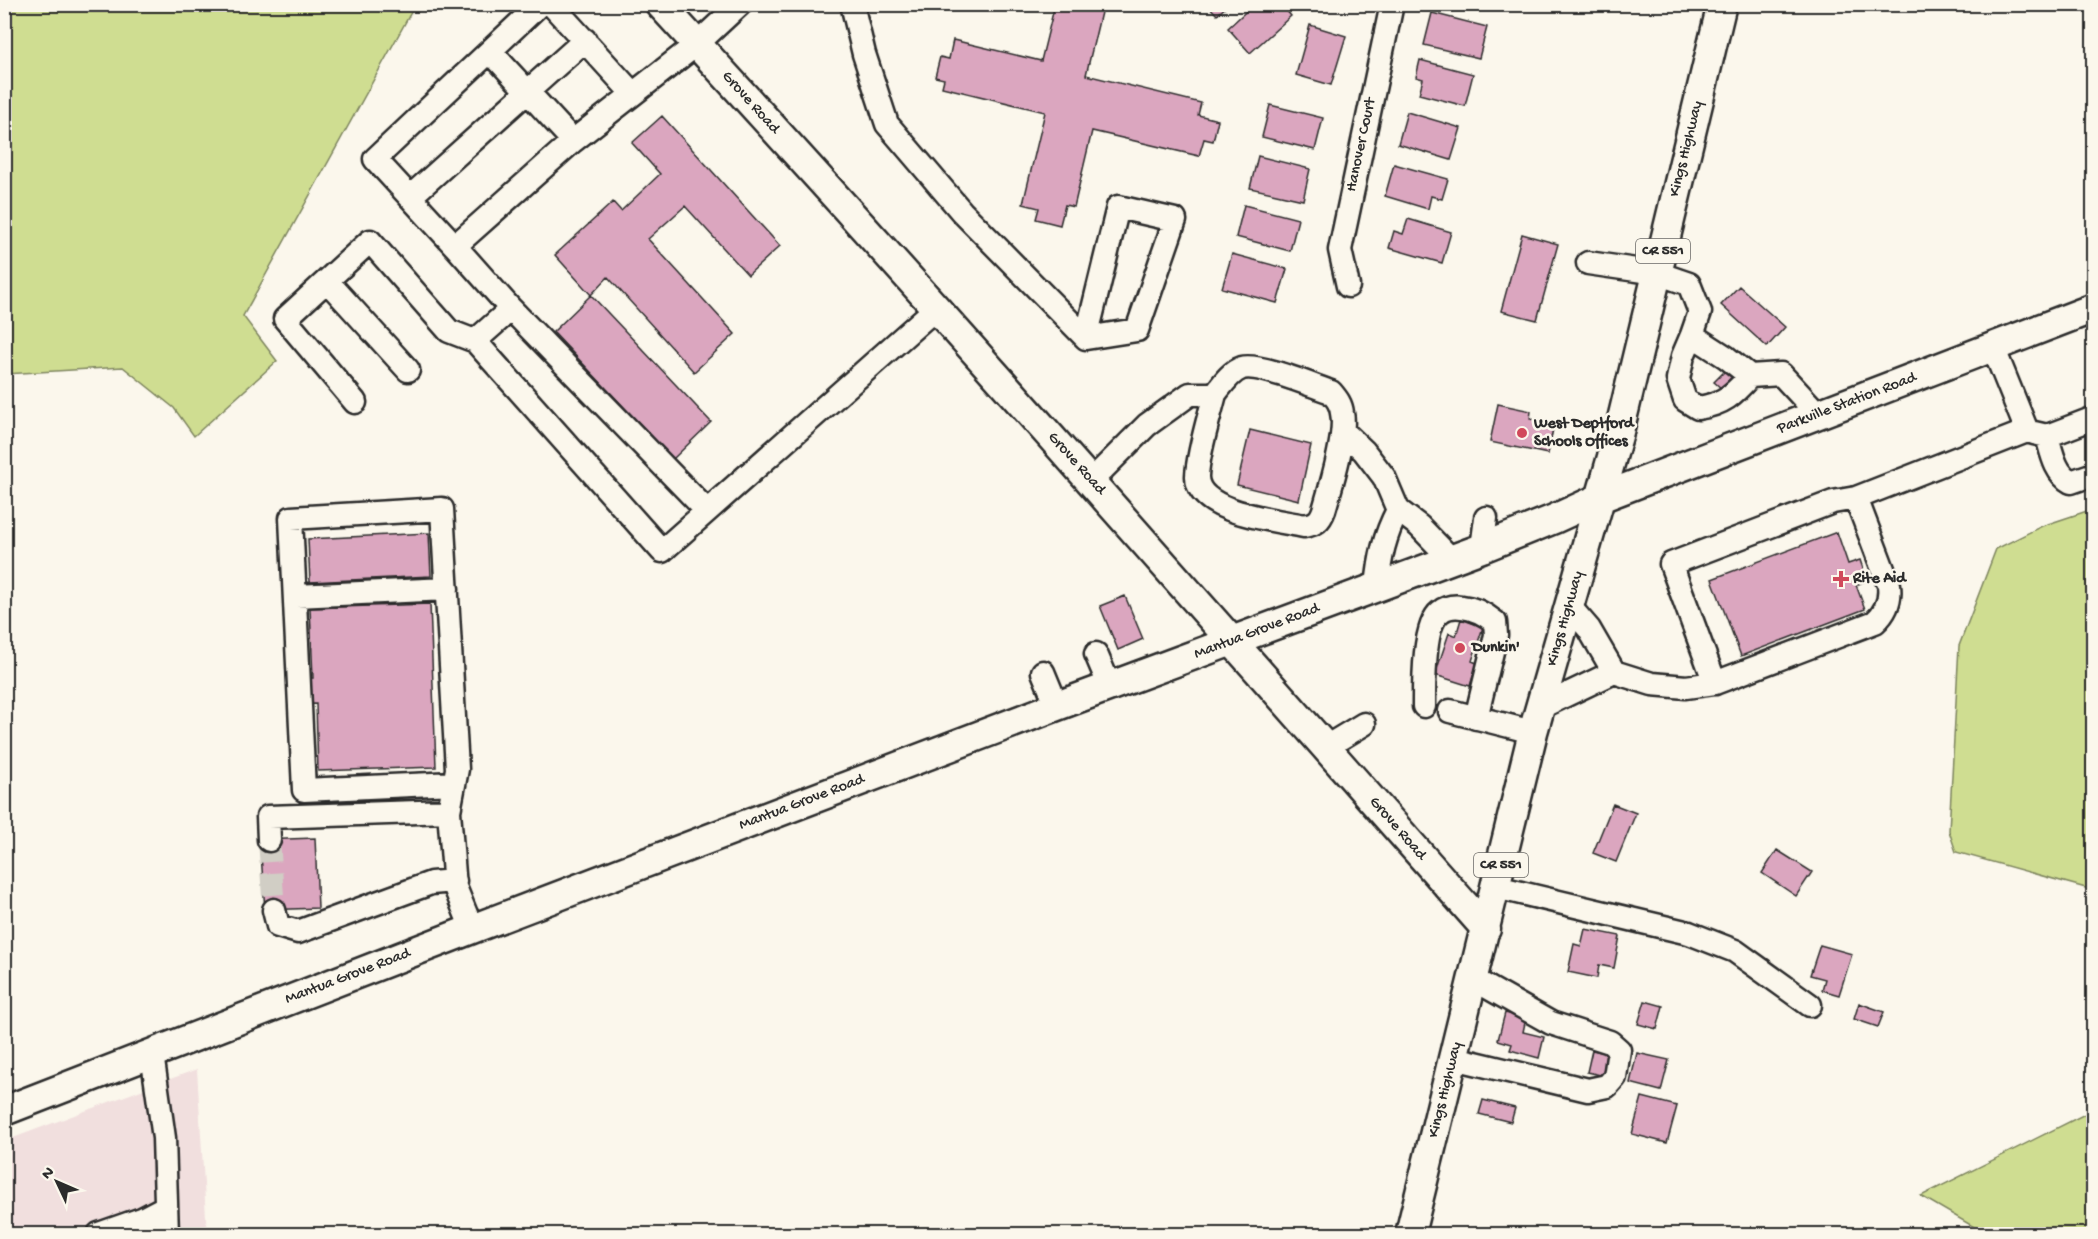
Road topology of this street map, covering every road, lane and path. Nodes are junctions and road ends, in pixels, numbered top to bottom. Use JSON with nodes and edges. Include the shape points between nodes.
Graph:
{"nodes":[{"id":1,"x":540,"y":4,"type":"edge"},
{"id":2,"x":551,"y":4,"type":"edge"},
{"id":3,"x":660,"y":4,"type":"edge"},
{"id":4,"x":740,"y":4,"type":"edge"},
{"id":5,"x":852,"y":4,"type":"edge"},
{"id":6,"x":1722,"y":4,"type":"edge"},
{"id":7,"x":1388,"y":6,"type":"edge"},
{"id":8,"x":585,"y":40,"type":"junction"},
{"id":9,"x":697,"y":44,"type":"junction"},
{"id":10,"x":490,"y":51,"type":"junction"},
{"id":11,"x":527,"y":91,"type":"junction"},
{"id":12,"x":633,"y":94,"type":"junction"},
{"id":13,"x":573,"y":141,"type":"junction"},
{"id":14,"x":410,"y":197,"type":"junction"},
{"id":15,"x":455,"y":246,"type":"junction"},
{"id":16,"x":1588,"y":264,"type":"dead end"},
{"id":17,"x":1658,"y":273,"type":"junction"},
{"id":18,"x":327,"y":281,"type":"junction"},
{"id":19,"x":1348,"y":286,"type":"dead end"},
{"id":20,"x":936,"y":308,"type":"junction"},
{"id":21,"x":2094,"y":308,"type":"edge"},
{"id":22,"x":511,"y":309,"type":"junction"},
{"id":23,"x":1692,"y":334,"type":"junction"},
{"id":24,"x":1086,"y":338,"type":"junction"},
{"id":25,"x":475,"y":341,"type":"junction"},
{"id":26,"x":1993,"y":347,"type":"junction"},
{"id":27,"x":408,"y":370,"type":"dead end"},
{"id":28,"x":1750,"y":376,"type":"junction"},
{"id":29,"x":1215,"y":394,"type":"junction"},
{"id":30,"x":355,"y":402,"type":"dead end"},
{"id":31,"x":1818,"y":415,"type":"junction"},
{"id":32,"x":2094,"y":418,"type":"edge"},
{"id":33,"x":1343,"y":431,"type":"junction"},
{"id":34,"x":2037,"y":433,"type":"junction"},
{"id":35,"x":2094,"y":474,"type":"edge"},
{"id":36,"x":1091,"y":481,"type":"junction"},
{"id":37,"x":1600,"y":498,"type":"junction"},
{"id":38,"x":1856,"y":498,"type":"junction"},
{"id":39,"x":1398,"y":510,"type":"junction"},
{"id":40,"x":707,"y":511,"type":"junction"},
{"id":41,"x":1486,"y":518,"type":"dead end"},
{"id":42,"x":1482,"y":548,"type":"junction"},
{"id":43,"x":1451,"y":560,"type":"junction"},
{"id":44,"x":1377,"y":587,"type":"junction"},
{"id":45,"x":447,"y":589,"type":"junction"},
{"id":46,"x":296,"y":596,"type":"junction"},
{"id":47,"x":1570,"y":607,"type":"junction"},
{"id":48,"x":1233,"y":640,"type":"junction"},
{"id":49,"x":1096,"y":654,"type":"dead end"},
{"id":50,"x":1043,"y":672,"type":"dead end"},
{"id":51,"x":1614,"y":672,"type":"junction"},
{"id":52,"x":1715,"y":682,"type":"junction"},
{"id":53,"x":1110,"y":687,"type":"junction"},
{"id":54,"x":1057,"y":706,"type":"junction"},
{"id":55,"x":1424,"y":706,"type":"dead end"},
{"id":56,"x":1450,"y":711,"type":"dead end"},
{"id":57,"x":1476,"y":718,"type":"junction"},
{"id":58,"x":1537,"y":720,"type":"junction"},
{"id":59,"x":1364,"y":724,"type":"dead end"},
{"id":60,"x":1326,"y":747,"type":"junction"},
{"id":61,"x":454,"y":783,"type":"junction"},
{"id":62,"x":449,"y":811,"type":"junction"},
{"id":63,"x":269,"y":840,"type":"tunnel mouth"},
{"id":64,"x":455,"y":881,"type":"junction"},
{"id":65,"x":1496,"y":887,"type":"junction"},
{"id":66,"x":274,"y":910,"type":"tunnel mouth"},
{"id":67,"x":472,"y":928,"type":"junction"},
{"id":68,"x":1486,"y":929,"type":"junction"},
{"id":69,"x":1473,"y":979,"type":"junction"},
{"id":70,"x":1810,"y":1005,"type":"dead end"},
{"id":71,"x":152,"y":1054,"type":"junction"},
{"id":72,"x":1454,"y":1058,"type":"junction"},
{"id":73,"x":4,"y":1111,"type":"edge"},
{"id":74,"x":165,"y":1207,"type":"junction"},
{"id":75,"x":99,"y":1234,"type":"edge"},
{"id":76,"x":167,"y":1234,"type":"edge"},
{"id":77,"x":1410,"y":1234,"type":"edge"}],
"edges":[{"from":1,"to":10,"type":"street"},
{"from":2,"to":8,"type":"street"},
{"from":3,"to":9,"type":"main road","name":"Grove Road"},
{"from":4,"to":9,"type":"street"},
{"from":5,"to":24,"type":"street","via":[[887,124],[962,212]]},
{"from":6,"to":17,"type":"main road","name":"Kings Highway","number":"CR 551"},
{"from":7,"to":19,"type":"street","name":"Hanover Court","via":[[1340,250]]},
{"from":8,"to":11,"type":"street"},
{"from":8,"to":12,"type":"street"},
{"from":9,"to":12,"type":"street"},
{"from":9,"to":20,"type":"main road","name":"Grove Road"},
{"from":10,"to":11,"type":"street"},
{"from":10,"to":14,"type":"street","via":[[375,159]]},
{"from":11,"to":13,"type":"street"},
{"from":11,"to":14,"type":"street"},
{"from":12,"to":13,"type":"street"},
{"from":13,"to":15,"type":"street"},
{"from":14,"to":15,"type":"street"},
{"from":15,"to":22,"type":"street"},
{"from":16,"to":17,"type":"street"},
{"from":17,"to":23,"type":"street","via":[[1689,284],[1700,312]]},
{"from":17,"to":37,"type":"main road","name":"Kings Highway","number":"CR 551"},
{"from":18,"to":25,"type":"street","via":[[370,242],[449,331]]},
{"from":18,"to":27,"type":"street"},
{"from":18,"to":30,"type":"street","via":[[285,319]]},
{"from":20,"to":36,"type":"main road","name":"Grove Road"},
{"from":20,"to":40,"type":"street"},
{"from":21,"to":26,"type":"main road","name":"Parkville Station Road"},
{"from":22,"to":25,"type":"street"},
{"from":22,"to":40,"type":"street"},
{"from":23,"to":28,"type":"street"},
{"from":23,"to":28,"type":"street","via":[[1678,379],[1685,400],[1698,408],[1715,405]]},
{"from":24,"to":24,"type":"street","via":[[1137,330],[1175,220],[1118,207]]},
{"from":25,"to":40,"type":"street","via":[[662,551]]},
{"from":26,"to":31,"type":"main road","name":"Parkville Station Road"},
{"from":26,"to":34,"type":"street"},
{"from":28,"to":31,"type":"street","via":[[1781,374]]},
{"from":29,"to":33,"type":"street","via":[[1241,369],[1257,367],[1332,392],[1343,414]]},
{"from":29,"to":33,"type":"street","via":[[1197,478],[1202,493],[1227,509],[1304,526],[1315,524],[1324,510]]},
{"from":29,"to":36,"type":"street","via":[[1190,394],[1181,400],[1147,424]]},
{"from":31,"to":37,"type":"main road","name":"Parkville Station Road"},
{"from":32,"to":34,"type":"street"},
{"from":33,"to":39,"type":"street","via":[[1384,477]]},
{"from":34,"to":35,"type":"street","via":[[2065,478],[2072,482]]},
{"from":34,"to":38,"type":"street"},
{"from":36,"to":48,"type":"main road","name":"Grove Road"},
{"from":37,"to":42,"type":"main road","name":"Mantua Grove Road"},
{"from":37,"to":47,"type":"main road","name":"Kings Highway","number":"CR 551"},
{"from":38,"to":52,"type":"street","via":[[1888,582],[1890,591],[1883,613],[1875,622]]},
{"from":38,"to":52,"type":"street","via":[[1833,502],[1671,564]]},
{"from":39,"to":43,"type":"street"},
{"from":39,"to":44,"type":"street","via":[[1380,553]]},
{"from":41,"to":42,"type":"street"},
{"from":42,"to":43,"type":"main road","name":"Mantua Grove Road"},
{"from":43,"to":44,"type":"main road","name":"Mantua Grove Road"},
{"from":44,"to":48,"type":"main road","name":"Mantua Grove Road"},
{"from":45,"to":46,"type":"street"},
{"from":45,"to":46,"type":"street","via":[[442,509],[291,518]]},
{"from":45,"to":61,"type":"street","via":[[457,769]]},
{"from":46,"to":61,"type":"street","via":[[304,790]]},
{"from":47,"to":51,"type":"street","via":[[1589,629]]},
{"from":47,"to":58,"type":"main road","name":"Kings Highway","number":"CR 551"},
{"from":48,"to":53,"type":"main road","name":"Mantua Grove Road"},
{"from":48,"to":60,"type":"main road","name":"Grove Road"},
{"from":49,"to":53,"type":"street"},
{"from":50,"to":54,"type":"street"},
{"from":51,"to":52,"type":"street","via":[[1652,684],[1686,687]]},
{"from":51,"to":58,"type":"street"},
{"from":53,"to":54,"type":"main road","name":"Mantua Grove Road"},
{"from":54,"to":67,"type":"main road","name":"Mantua Grove Road"},
{"from":55,"to":57,"type":"street","via":[[1425,656],[1434,620],[1440,611],[1467,607],[1495,622],[1496,635]]},
{"from":56,"to":57,"type":"street"},
{"from":57,"to":58,"type":"street"},
{"from":58,"to":65,"type":"main road","name":"Kings Highway","number":"CR 551"},
{"from":59,"to":60,"type":"street"},
{"from":60,"to":68,"type":"main road","name":"Grove Road"},
{"from":61,"to":62,"type":"street"},
{"from":62,"to":63,"type":"street","via":[[268,818]]},
{"from":62,"to":64,"type":"street"},
{"from":64,"to":66,"type":"street","via":[[431,883],[298,932],[278,926]]},
{"from":64,"to":67,"type":"street"},
{"from":65,"to":68,"type":"main road","name":"Kings Highway","number":"CR 551"},
{"from":65,"to":70,"type":"street","via":[[1689,933],[1735,951]]},
{"from":67,"to":71,"type":"main road","name":"Mantua Grove Road"},
{"from":68,"to":69,"type":"main road","name":"Kings Highway","number":"CR 551"},
{"from":69,"to":72,"type":"main road","name":"Kings Highway","number":"CR 551"},
{"from":69,"to":72,"type":"street","via":[[1551,1023],[1610,1042],[1619,1050],[1615,1077],[1607,1086],[1588,1090]]},
{"from":71,"to":73,"type":"main road","name":"Mantua Grove Road"},
{"from":71,"to":74,"type":"street","via":[[164,1138]]},
{"from":72,"to":77,"type":"main road","name":"Kings Highway","number":"CR 551"},
{"from":74,"to":75,"type":"street"},
{"from":74,"to":76,"type":"street"}]}
